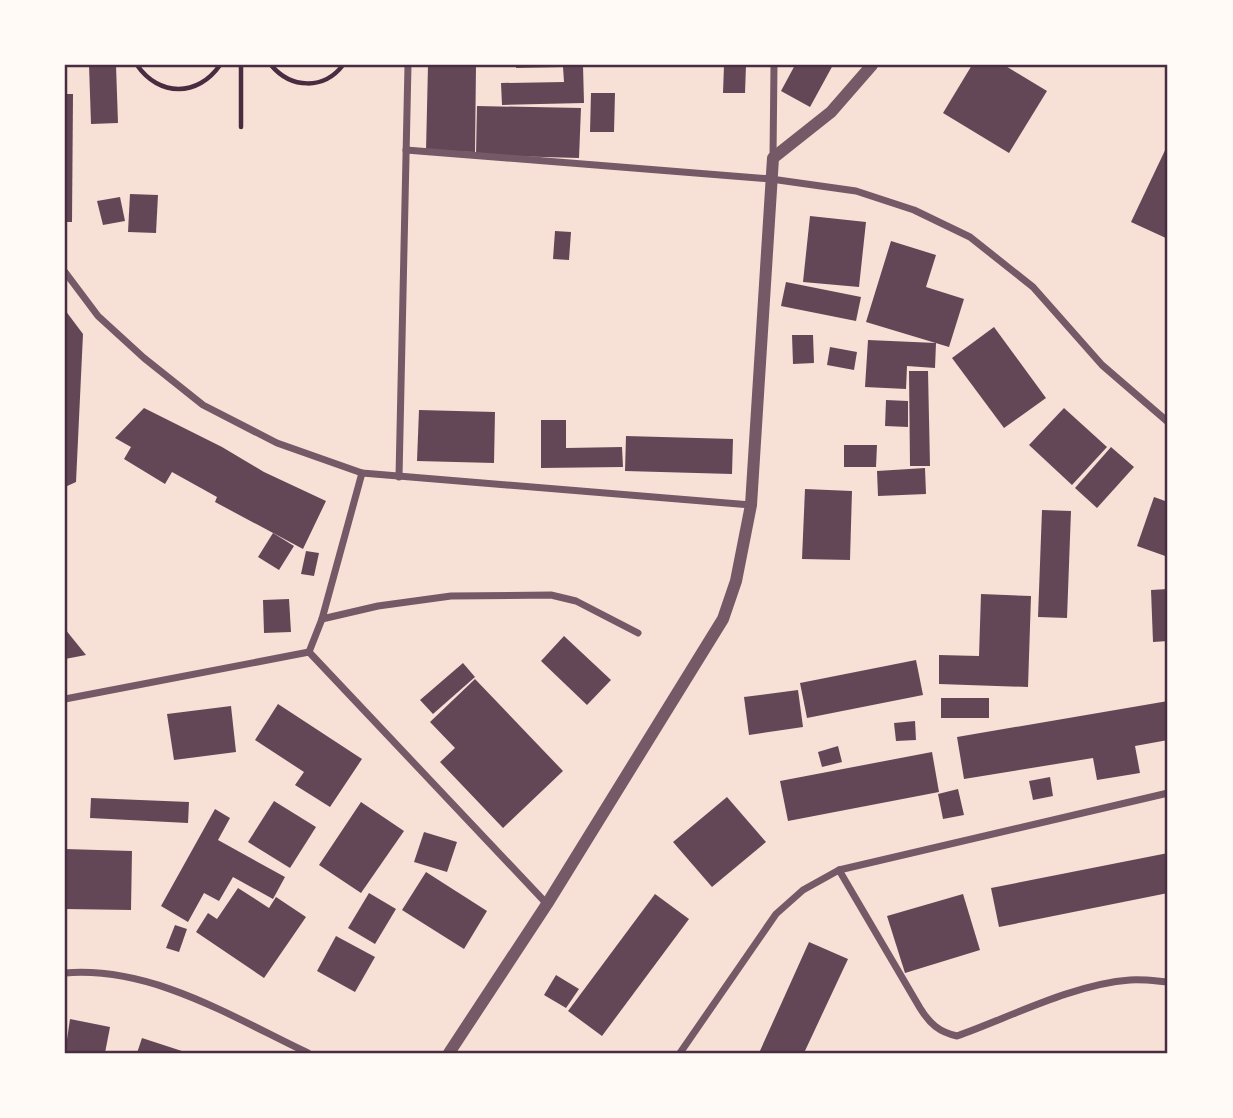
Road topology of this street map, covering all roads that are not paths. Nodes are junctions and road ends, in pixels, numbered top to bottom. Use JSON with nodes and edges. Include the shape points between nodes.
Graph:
{"nodes":[{"id":1,"x":408,"y":65,"type":"edge"},
{"id":2,"x":774,"y":65,"type":"edge"},
{"id":3,"x":872,"y":65,"type":"edge"},
{"id":4,"x":406,"y":150,"type":"junction"},
{"id":5,"x":773,"y":158,"type":"junction"},
{"id":6,"x":771,"y":179,"type":"junction"},
{"id":7,"x":65,"y":272,"type":"edge"},
{"id":8,"x":1168,"y":422,"type":"edge"},
{"id":9,"x":362,"y":473,"type":"junction"},
{"id":10,"x":399,"y":477,"type":"junction"},
{"id":11,"x":751,"y":505,"type":"junction"},
{"id":12,"x":323,"y":618,"type":"junction"},
{"id":13,"x":638,"y":633,"type":"dead end"},
{"id":14,"x":309,"y":652,"type":"junction"},
{"id":15,"x":65,"y":699,"type":"edge"},
{"id":16,"x":1168,"y":793,"type":"edge"},
{"id":17,"x":839,"y":870,"type":"junction"},
{"id":18,"x":547,"y":904,"type":"junction"},
{"id":19,"x":65,"y":973,"type":"edge"},
{"id":20,"x":1168,"y":982,"type":"edge"},
{"id":21,"x":308,"y":1053,"type":"edge"},
{"id":22,"x":449,"y":1053,"type":"edge"},
{"id":23,"x":680,"y":1053,"type":"edge"}],
"edges":[{"from":1,"to":4,"type":"street"},
{"from":2,"to":5,"type":"street"},
{"from":3,"to":5,"type":"street","via":[[831,112]]},
{"from":4,"to":6,"type":"street"},
{"from":4,"to":10,"type":"street"},
{"from":5,"to":6,"type":"street"},
{"from":6,"to":8,"type":"street","via":[[856,191],[970,237],[1033,287],[1102,365]]},
{"from":6,"to":11,"type":"street"},
{"from":7,"to":9,"type":"street","via":[[98,316],[203,405],[277,443]]},
{"from":9,"to":10,"type":"street"},
{"from":9,"to":12,"type":"street"},
{"from":10,"to":11,"type":"street"},
{"from":11,"to":18,"type":"street","via":[[736,581],[723,619]]},
{"from":12,"to":13,"type":"street","via":[[451,596],[551,595],[576,601]]},
{"from":12,"to":14,"type":"street"},
{"from":14,"to":15,"type":"street"},
{"from":14,"to":18,"type":"street"},
{"from":16,"to":17,"type":"street"},
{"from":17,"to":20,"type":"street","via":[[920,1009],[941,1032],[957,1036],[1115,982]]},
{"from":17,"to":23,"type":"street","via":[[803,890],[776,914]]},
{"from":18,"to":22,"type":"street"},
{"from":19,"to":21,"type":"street","via":[[158,982]]}]}
